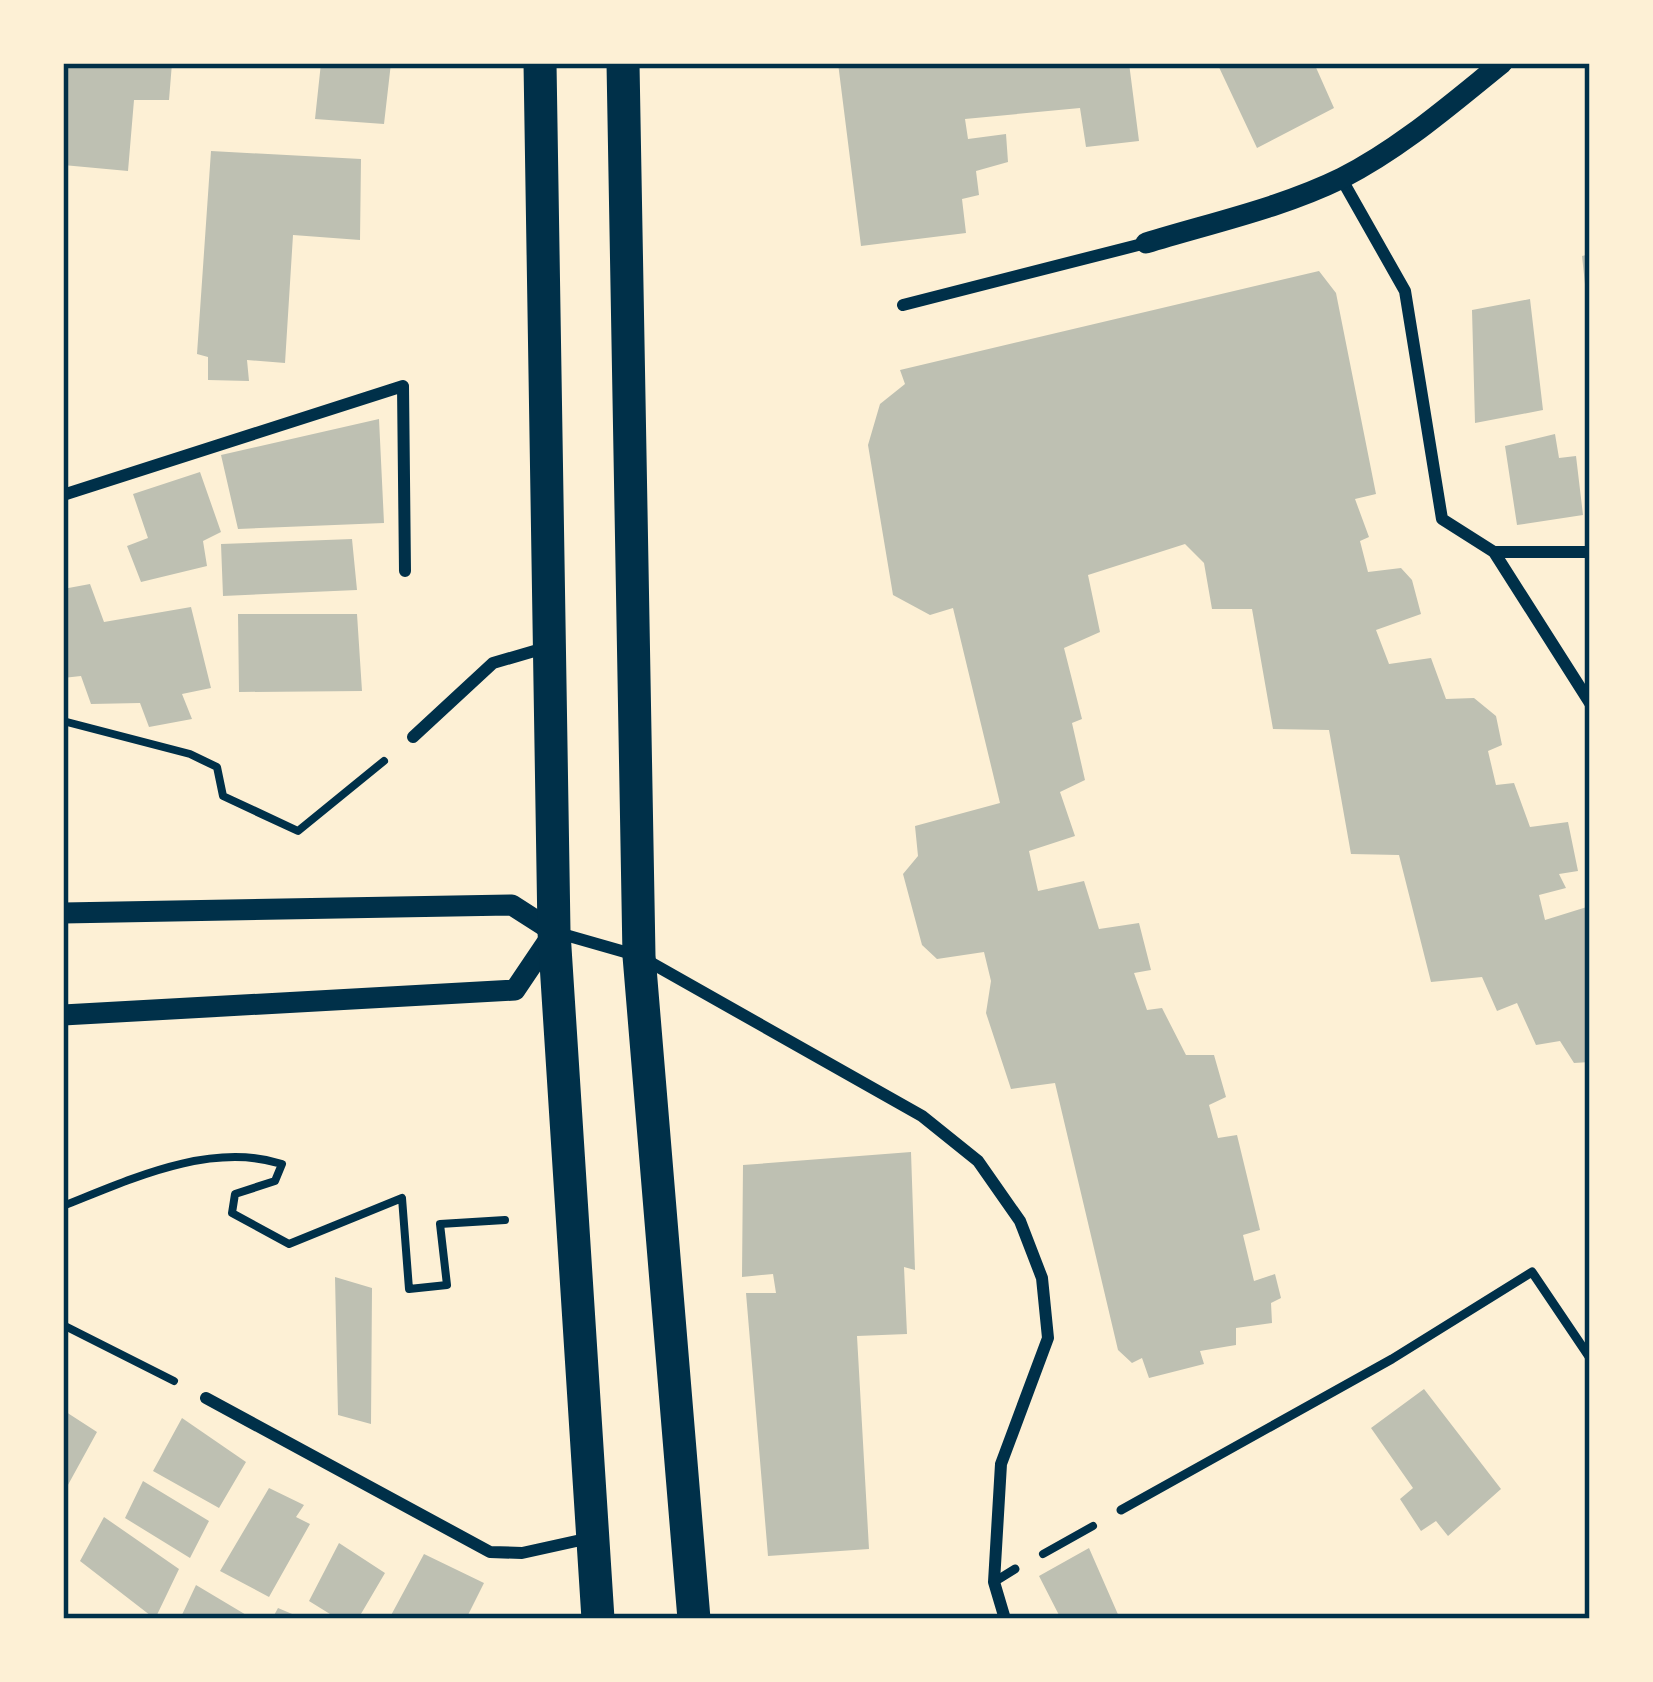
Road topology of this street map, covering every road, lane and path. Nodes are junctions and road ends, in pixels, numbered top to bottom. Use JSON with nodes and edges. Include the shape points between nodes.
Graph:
{"nodes":[{"id":1,"x":540,"y":63,"type":"edge"},
{"id":2,"x":623,"y":63,"type":"edge"},
{"id":3,"x":1502,"y":63,"type":"edge"},
{"id":4,"x":1341,"y":178,"type":"junction"},
{"id":5,"x":1146,"y":243,"type":"joint"},
{"id":6,"x":903,"y":305,"type":"dead end"},
{"id":7,"x":63,"y":495,"type":"edge"},
{"id":8,"x":1494,"y":552,"type":"junction"},
{"id":9,"x":1590,"y":552,"type":"edge"},
{"id":10,"x":405,"y":571,"type":"dead end"},
{"id":11,"x":549,"y":647,"type":"junction"},
{"id":12,"x":1590,"y":703,"type":"edge"},
{"id":13,"x":63,"y":721,"type":"edge"},
{"id":14,"x":413,"y":737,"type":"joint"},
{"id":15,"x":63,"y":913,"type":"edge"},
{"id":16,"x":554,"y":932,"type":"junction"},
{"id":17,"x":639,"y":956,"type":"junction"},
{"id":18,"x":63,"y":1015,"type":"edge"},
{"id":19,"x":63,"y":1206,"type":"edge"},
{"id":20,"x":505,"y":1220,"type":"dead end"},
{"id":21,"x":63,"y":1325,"type":"edge"},
{"id":22,"x":1590,"y":1358,"type":"edge"},
{"id":23,"x":206,"y":1398,"type":"joint"},
{"id":24,"x":1121,"y":1510,"type":"joint"},
{"id":25,"x":590,"y":1538,"type":"junction"},
{"id":26,"x":1016,"y":1569,"type":"joint"},
{"id":27,"x":994,"y":1582,"type":"junction"},
{"id":28,"x":598,"y":1619,"type":"edge"},
{"id":29,"x":694,"y":1619,"type":"edge"},
{"id":30,"x":1005,"y":1619,"type":"edge"}],
"edges":[{"from":1,"to":11,"type":"highway"},
{"from":2,"to":17,"type":"highway"},
{"from":3,"to":4,"type":"street","via":[[1420,130]]},
{"from":4,"to":5,"type":"street"},
{"from":4,"to":8,"type":"street","via":[[1405,291],[1442,519]]},
{"from":5,"to":6,"type":"street"},
{"from":7,"to":10,"type":"street","via":[[403,386]]},
{"from":8,"to":9,"type":"street"},
{"from":8,"to":12,"type":"street"},
{"from":11,"to":14,"type":"street","via":[[493,663]]},
{"from":11,"to":16,"type":"highway"},
{"from":13,"to":14,"type":"path","via":[[218,767],[223,796],[298,831]]},
{"from":15,"to":16,"type":"street","via":[[512,905]]},
{"from":16,"to":17,"type":"street"},
{"from":16,"to":18,"type":"street","via":[[515,990]]},
{"from":16,"to":25,"type":"highway"},
{"from":17,"to":27,"type":"street","via":[[922,1116],[978,1161],[1020,1221],[1042,1278],[1048,1338],[1000,1464]]},
{"from":17,"to":29,"type":"highway"},
{"from":19,"to":20,"type":"path","via":[[161,1167],[260,1157],[282,1164],[275,1181],[236,1194],[232,1213],[289,1244],[402,1198],[409,1289],[447,1285],[440,1224]]},
{"from":21,"to":23,"type":"path"},
{"from":22,"to":24,"type":"lane","via":[[1532,1272]]},
{"from":23,"to":25,"type":"street","via":[[490,1552]]},
{"from":24,"to":26,"type":"path"},
{"from":25,"to":28,"type":"highway"},
{"from":26,"to":27,"type":"lane"},
{"from":27,"to":30,"type":"street"}]}
